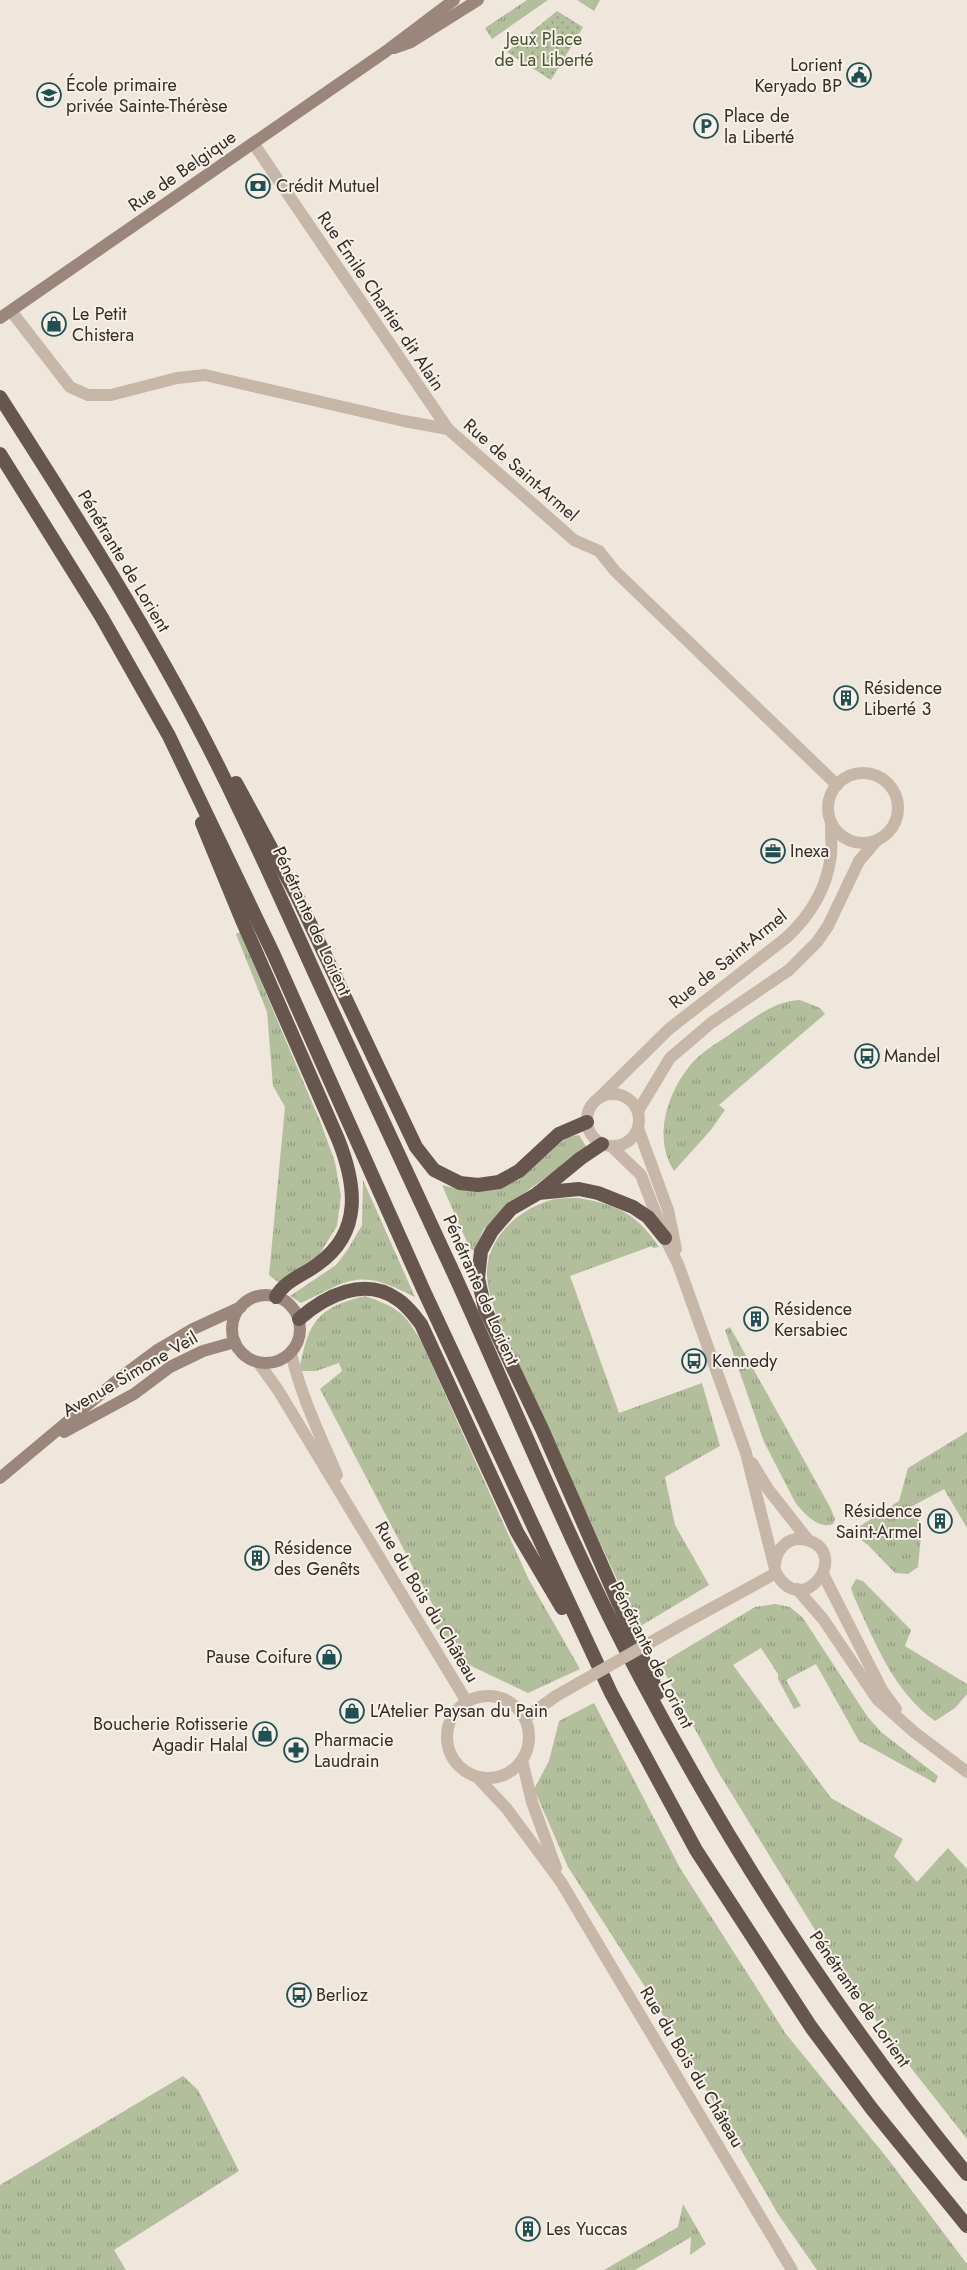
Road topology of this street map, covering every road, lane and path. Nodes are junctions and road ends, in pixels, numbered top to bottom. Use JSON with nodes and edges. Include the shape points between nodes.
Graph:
{"nodes":[{"id":1,"x":454,"y":0,"type":"edge"},
{"id":2,"x":478,"y":0,"type":"edge"},
{"id":3,"x":385,"y":52,"type":"junction"},
{"id":4,"x":253,"y":143,"type":"junction"},
{"id":5,"x":5,"y":314,"type":"edge"},
{"id":6,"x":0,"y":397,"type":"edge"},
{"id":7,"x":448,"y":429,"type":"junction"},
{"id":8,"x":0,"y":454,"type":"edge"},
{"id":9,"x":178,"y":687,"type":"junction"},
{"id":10,"x":169,"y":736,"type":"junction"},
{"id":11,"x":837,"y":785,"type":"junction"},
{"id":12,"x":831,"y":824,"type":"junction"},
{"id":13,"x":877,"y":840,"type":"junction"},
{"id":14,"x":600,"y":1097,"type":"junction"},
{"id":15,"x":638,"y":1110,"type":"junction"},
{"id":16,"x":587,"y":1122,"type":"junction"},
{"id":17,"x":638,"y":1128,"type":"junction"},
{"id":18,"x":607,"y":1145,"type":"junction"},
{"id":19,"x":537,"y":1194,"type":"junction"},
{"id":20,"x":665,"y":1238,"type":"junction"},
{"id":21,"x":678,"y":1264,"type":"junction"},
{"id":22,"x":276,"y":1296,"type":"junction"},
{"id":23,"x":240,"y":1307,"type":"junction"},
{"id":24,"x":299,"y":1319,"type":"junction"},
{"id":25,"x":235,"y":1342,"type":"junction"},
{"id":26,"x":290,"y":1353,"type":"junction"},
{"id":27,"x":258,"y":1362,"type":"junction"},
{"id":28,"x":44,"y":1443,"type":"junction"},
{"id":29,"x":746,"y":1453,"type":"junction"},
{"id":30,"x":0,"y":1478,"type":"edge"},
{"id":31,"x":358,"y":1521,"type":"junction"},
{"id":32,"x":808,"y":1540,"type":"junction"},
{"id":33,"x":775,"y":1569,"type":"junction"},
{"id":34,"x":823,"y":1574,"type":"junction"},
{"id":35,"x":797,"y":1589,"type":"junction"},
{"id":36,"x":611,"y":1693,"type":"junction"},
{"id":37,"x":466,"y":1702,"type":"junction"},
{"id":38,"x":525,"y":1718,"type":"junction"},
{"id":39,"x":914,"y":1732,"type":"junction"},
{"id":40,"x":522,"y":1760,"type":"junction"},
{"id":41,"x":967,"y":1772,"type":"edge"},
{"id":42,"x":693,"y":1774,"type":"junction"},
{"id":43,"x":478,"y":1777,"type":"junction"},
{"id":44,"x":561,"y":1882,"type":"junction"},
{"id":45,"x":967,"y":2174,"type":"edge"},
{"id":46,"x":967,"y":2226,"type":"edge"},
{"id":47,"x":792,"y":2270,"type":"edge"}],
"edges":[{"from":1,"to":3,"type":"main road","name":"Rue de Belgique"},
{"from":2,"to":3,"type":"main road","name":"Rue de Belgique","via":[[411,42]]},
{"from":3,"to":4,"type":"main road","name":"Rue de Belgique"},
{"from":4,"to":5,"type":"main road","name":"Rue de Belgique"},
{"from":4,"to":7,"type":"street","name":"Rue Émile Chartier dit Alain"},
{"from":5,"to":7,"type":"street","name":"Rue de Saint-Armel","via":[[70,387],[88,395],[111,395],[204,374]]},
{"from":6,"to":9,"type":"highway","name":"Pénétrante de Lorient","via":[[127,598]]},
{"from":7,"to":11,"type":"street","name":"Rue de Saint-Armel","via":[[574,540],[599,550],[615,571]]},
{"from":8,"to":10,"type":"highway","via":[[101,616]]},
{"from":9,"to":16,"type":"highway","via":[[249,805],[416,1147],[434,1170],[460,1183],[499,1182],[519,1171],[559,1134]]},
{"from":9,"to":42,"type":"highway","name":"Pénétrante de Lorient","via":[[239,808],[565,1523],[640,1678]]},
{"from":10,"to":22,"type":"highway","via":[[242,920],[347,1161],[351,1206],[349,1226],[342,1241],[319,1264],[285,1285]]},
{"from":10,"to":36,"type":"highway","via":[[273,953],[431,1307]]},
{"from":11,"to":12,"type":"street","via":[[828,804]]},
{"from":11,"to":13,"type":"street","via":[[845,778],[864,773],[884,780],[892,788],[898,805],[895,822],[889,832]]},
{"from":12,"to":13,"type":"street","via":[[839,835],[851,842],[864,844]]},
{"from":12,"to":14,"type":"street","name":"Rue de Saint-Armel","via":[[831,853],[826,878],[810,913],[800,925],[669,1029]]},
{"from":13,"to":15,"type":"street","via":[[858,861],[828,926],[816,942],[789,970],[712,1023],[670,1058]]},
{"from":14,"to":15,"type":"street","via":[[608,1094],[626,1097]]},
{"from":14,"to":16,"type":"street","via":[[588,1112]]},
{"from":15,"to":17,"type":"street"},
{"from":16,"to":18,"type":"street","via":[[594,1139]]},
{"from":17,"to":18,"type":"street","via":[[628,1142]]},
{"from":17,"to":21,"type":"street","via":[[668,1210]]},
{"from":18,"to":19,"type":"highway","via":[[581,1158]]},
{"from":18,"to":20,"type":"street","via":[[641,1175]]},
{"from":19,"to":20,"type":"highway","via":[[579,1189],[598,1193],[633,1207],[648,1218]]},
{"from":19,"to":42,"type":"highway","via":[[511,1209],[481,1250],[478,1278],[485,1309],[594,1545]]},
{"from":20,"to":21,"type":"street"},
{"from":21,"to":29,"type":"street"},
{"from":22,"to":23,"type":"main road","via":[[256,1297]]},
{"from":22,"to":24,"type":"main road","via":[[291,1305]]},
{"from":23,"to":25,"type":"main road","via":[[232,1328]]},
{"from":23,"to":28,"type":"main road","name":"Avenue Simone Veil","via":[[193,1328],[156,1351],[121,1376]]},
{"from":24,"to":26,"type":"main road","via":[[298,1341]]},
{"from":24,"to":36,"type":"highway","via":[[328,1297],[362,1288],[397,1298],[409,1309],[421,1324],[517,1532]]},
{"from":25,"to":27,"type":"main road","via":[[247,1357]]},
{"from":25,"to":28,"type":"main road","name":"Avenue Simone Veil","via":[[203,1351],[170,1367],[126,1399]]},
{"from":26,"to":27,"type":"main road","via":[[279,1360]]},
{"from":26,"to":31,"type":"street","name":"Rue du Bois du Château","via":[[304,1400]]},
{"from":27,"to":31,"type":"street","name":"Rue du Bois du Château"},
{"from":28,"to":30,"type":"main road","name":"Avenue Simone Veil"},
{"from":29,"to":32,"type":"street","via":[[768,1489]]},
{"from":29,"to":33,"type":"street"},
{"from":31,"to":37,"type":"street","name":"Rue du Bois du Château"},
{"from":32,"to":33,"type":"street","via":[[785,1544],[776,1556]]},
{"from":32,"to":34,"type":"street","via":[[820,1548],[825,1568]]},
{"from":33,"to":35,"type":"street","via":[[784,1584]]},
{"from":33,"to":38,"type":"street","bridge":true,"via":[[556,1696]]},
{"from":34,"to":35,"type":"street","via":[[812,1586]]},
{"from":34,"to":39,"type":"street","via":[[882,1690]]},
{"from":35,"to":39,"type":"street","via":[[823,1618],[877,1699]]},
{"from":36,"to":46,"type":"highway","via":[[696,1850],[811,2026],[872,2109]]},
{"from":37,"to":38,"type":"street","via":[[477,1697],[500,1697],[519,1709]]},
{"from":37,"to":43,"type":"street","via":[[450,1721],[448,1746],[460,1767]]},
{"from":38,"to":40,"type":"street","via":[[529,1739]]},
{"from":39,"to":41,"type":"street"},
{"from":40,"to":43,"type":"street","via":[[503,1776]]},
{"from":40,"to":44,"type":"street","name":"Rue du Bois du Château","via":[[532,1802]]},
{"from":42,"to":45,"type":"highway","name":"Pénétrante de Lorient","via":[[783,1921],[841,2008]]},
{"from":43,"to":44,"type":"street","name":"Rue du Bois du Château","via":[[507,1809]]},
{"from":44,"to":47,"type":"street","name":"Rue du Bois du Château"}]}
